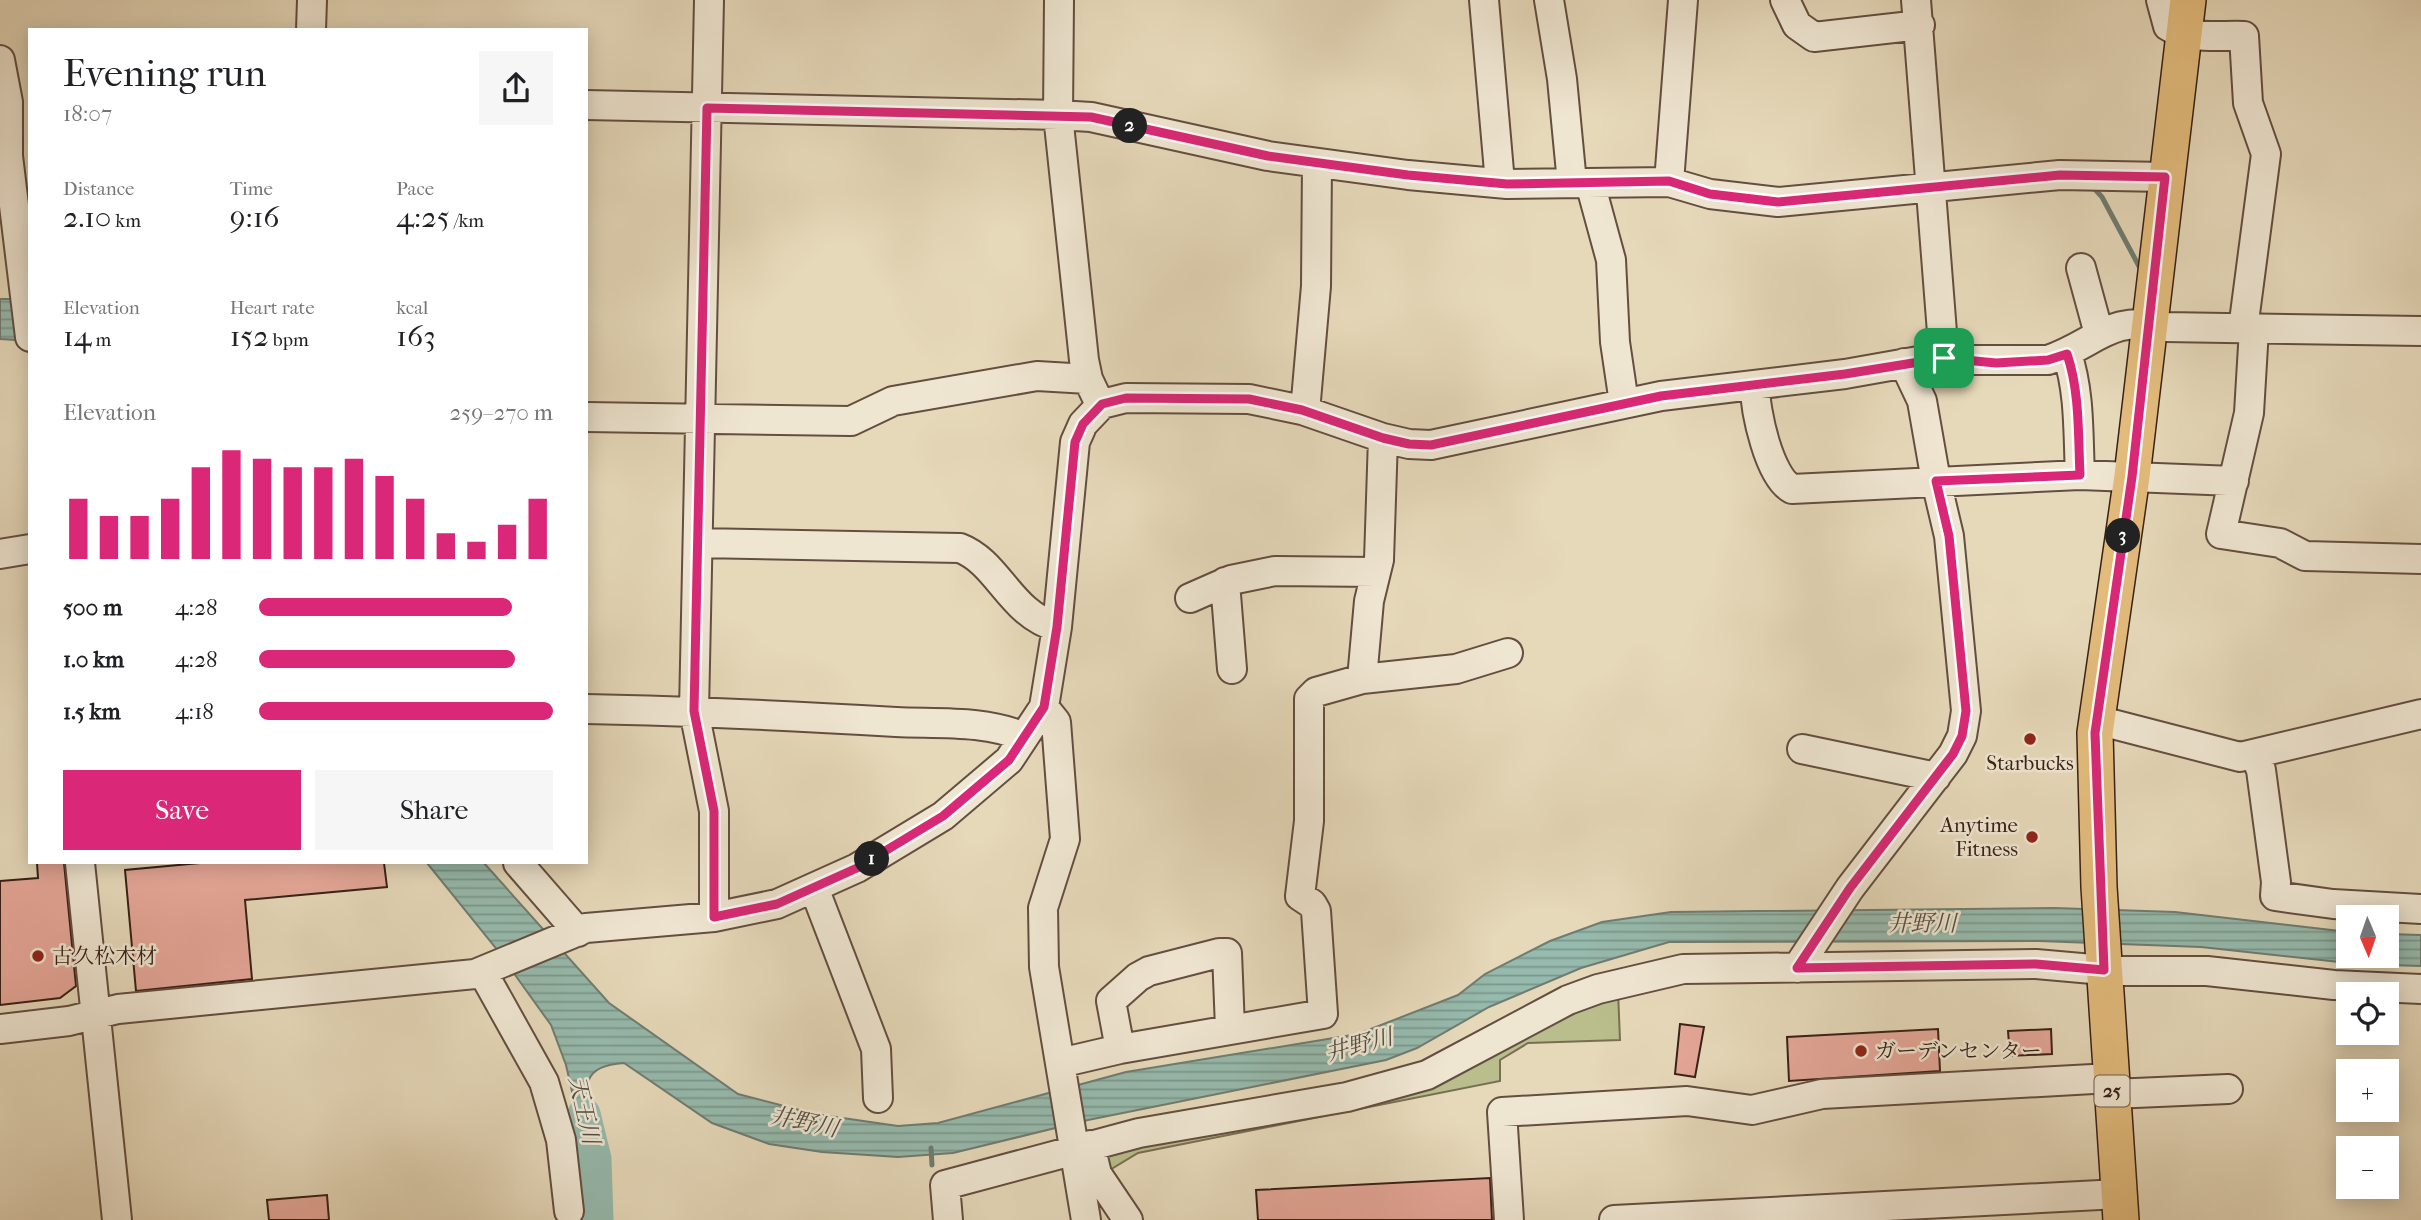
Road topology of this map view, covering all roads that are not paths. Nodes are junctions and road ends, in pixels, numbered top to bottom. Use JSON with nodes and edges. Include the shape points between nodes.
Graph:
{"nodes":[{"id":1,"x":312,"y":0,"type":"edge"},
{"id":2,"x":709,"y":0,"type":"edge"},
{"id":3,"x":1059,"y":0,"type":"edge"},
{"id":4,"x":1484,"y":0,"type":"edge"},
{"id":5,"x":1549,"y":0,"type":"edge"},
{"id":6,"x":1683,"y":0,"type":"edge"},
{"id":7,"x":1785,"y":0,"type":"edge"},
{"id":8,"x":2161,"y":0,"type":"edge"},
{"id":9,"x":2188,"y":0,"type":"edge"},
{"id":10,"x":1918,"y":13,"type":"edge"},
{"id":11,"x":311,"y":28,"type":"edge"},
{"id":12,"x":2185,"y":34,"type":"junction"},
{"id":13,"x":0,"y":60,"type":"edge"},
{"id":14,"x":19,"y":102,"type":"edge"},
{"id":15,"x":588,"y":105,"type":"edge"},
{"id":16,"x":707,"y":108,"type":"junction"},
{"id":17,"x":1058,"y":115,"type":"junction"},
{"id":18,"x":4,"y":157,"type":"edge"},
{"id":19,"x":1318,"y":163,"type":"junction"},
{"id":20,"x":2165,"y":177,"type":"junction"},
{"id":21,"x":1669,"y":181,"type":"junction"},
{"id":22,"x":1500,"y":183,"type":"junction"},
{"id":23,"x":1581,"y":183,"type":"junction"},
{"id":24,"x":1930,"y":188,"type":"junction"},
{"id":25,"x":19,"y":262,"type":"edge"},
{"id":26,"x":2081,"y":268,"type":"dead end"},
{"id":27,"x":28,"y":323,"type":"edge"},
{"id":28,"x":2149,"y":323,"type":"junction"},
{"id":29,"x":2248,"y":329,"type":"junction"},
{"id":30,"x":2421,"y":331,"type":"edge"},
{"id":31,"x":2099,"y":334,"type":"junction"},
{"id":32,"x":2067,"y":354,"type":"junction"},
{"id":33,"x":1944,"y":358,"type":"junction"},
{"id":34,"x":1904,"y":363,"type":"junction"},
{"id":35,"x":1088,"y":379,"type":"junction"},
{"id":36,"x":1755,"y":386,"type":"junction"},
{"id":37,"x":1624,"y":403,"type":"junction"},
{"id":38,"x":1102,"y":404,"type":"junction"},
{"id":39,"x":1302,"y":410,"type":"junction"},
{"id":40,"x":588,"y":417,"type":"edge"},
{"id":41,"x":699,"y":419,"type":"junction"},
{"id":42,"x":1383,"y":438,"type":"junction"},
{"id":43,"x":2080,"y":475,"type":"junction"},
{"id":44,"x":2132,"y":477,"type":"junction"},
{"id":45,"x":1936,"y":481,"type":"junction"},
{"id":46,"x":2234,"y":481,"type":"junction"},
{"id":47,"x":698,"y":543,"type":"junction"},
{"id":48,"x":28,"y":549,"type":"edge"},
{"id":49,"x":0,"y":554,"type":"edge"},
{"id":50,"x":2421,"y":559,"type":"edge"},
{"id":51,"x":1376,"y":572,"type":"junction"},
{"id":52,"x":1225,"y":582,"type":"junction"},
{"id":53,"x":1190,"y":598,"type":"dead end"},
{"id":54,"x":1057,"y":627,"type":"junction"},
{"id":55,"x":1508,"y":653,"type":"dead end"},
{"id":56,"x":1232,"y":669,"type":"dead end"},
{"id":57,"x":1362,"y":679,"type":"junction"},
{"id":58,"x":1044,"y":707,"type":"junction"},
{"id":59,"x":588,"y":709,"type":"edge"},
{"id":60,"x":694,"y":711,"type":"junction"},
{"id":61,"x":2421,"y":714,"type":"edge"},
{"id":62,"x":2097,"y":720,"type":"junction"},
{"id":63,"x":1023,"y":737,"type":"junction"},
{"id":64,"x":1802,"y":749,"type":"dead end"},
{"id":65,"x":2256,"y":755,"type":"junction"},
{"id":66,"x":1936,"y":777,"type":"junction"},
{"id":67,"x":80,"y":864,"type":"edge"},
{"id":68,"x":519,"y":864,"type":"edge"},
{"id":69,"x":814,"y":887,"type":"junction"},
{"id":70,"x":2421,"y":909,"type":"edge"},
{"id":71,"x":714,"y":917,"type":"junction"},
{"id":72,"x":575,"y":933,"type":"junction"},
{"id":73,"x":2104,"y":966,"type":"junction"},
{"id":74,"x":1797,"y":967,"type":"junction"},
{"id":75,"x":487,"y":969,"type":"junction"},
{"id":76,"x":2421,"y":989,"type":"edge"},
{"id":77,"x":95,"y":1014,"type":"junction"},
{"id":78,"x":1230,"y":1028,"type":"junction"},
{"id":79,"x":0,"y":1029,"type":"edge"},
{"id":80,"x":1119,"y":1049,"type":"junction"},
{"id":81,"x":1060,"y":1066,"type":"junction"},
{"id":82,"x":2111,"y":1086,"type":"junction"},
{"id":83,"x":2228,"y":1089,"type":"dead end"},
{"id":84,"x":878,"y":1098,"type":"dead end"},
{"id":85,"x":1081,"y":1145,"type":"junction"},
{"id":86,"x":2120,"y":1207,"type":"edge"},
{"id":87,"x":2065,"y":1208,"type":"edge"},
{"id":88,"x":569,"y":1210,"type":"dead end"},
{"id":89,"x":2005,"y":1210,"type":"edge"},
{"id":90,"x":117,"y":1220,"type":"edge"},
{"id":91,"x":948,"y":1220,"type":"edge"},
{"id":92,"x":1086,"y":1220,"type":"edge"},
{"id":93,"x":1128,"y":1220,"type":"edge"},
{"id":94,"x":1509,"y":1220,"type":"edge"},
{"id":95,"x":1614,"y":1220,"type":"edge"}],
"edges":[{"from":1,"to":11,"type":"street"},
{"from":2,"to":16,"type":"street"},
{"from":3,"to":17,"type":"street"},
{"from":4,"to":22,"type":"street"},
{"from":5,"to":23,"type":"street"},
{"from":6,"to":21,"type":"street"},
{"from":7,"to":10,"type":"street","via":[[1797,25],[1814,37]]},
{"from":8,"to":12,"type":"street","via":[[2168,26]]},
{"from":9,"to":12,"type":"main road","number":"25"},
{"from":10,"to":24,"type":"street"},
{"from":12,"to":20,"type":"main road","number":"25"},
{"from":12,"to":29,"type":"street","via":[[2244,36],[2248,103],[2266,153]]},
{"from":13,"to":14,"type":"street"},
{"from":14,"to":18,"type":"street"},
{"from":15,"to":16,"type":"street"},
{"from":16,"to":17,"type":"street"},
{"from":16,"to":41,"type":"street"},
{"from":17,"to":19,"type":"street","via":[[1091,117],[1214,146]]},
{"from":17,"to":35,"type":"street"},
{"from":18,"to":25,"type":"street"},
{"from":19,"to":22,"type":"street"},
{"from":19,"to":39,"type":"street","via":[[1316,286]]},
{"from":20,"to":24,"type":"street","via":[[2060,175]]},
{"from":20,"to":28,"type":"main road","number":"25"},
{"from":21,"to":23,"type":"street"},
{"from":21,"to":24,"type":"street","via":[[1710,194],[1778,202]]},
{"from":22,"to":23,"type":"street"},
{"from":23,"to":37,"type":"street","via":[[1611,260]]},
{"from":24,"to":33,"type":"street"},
{"from":25,"to":27,"type":"street"},
{"from":26,"to":31,"type":"street"},
{"from":28,"to":29,"type":"street"},
{"from":28,"to":31,"type":"street","via":[[2122,324]]},
{"from":28,"to":44,"type":"main road","number":"25"},
{"from":29,"to":30,"type":"street"},
{"from":29,"to":46,"type":"street","via":[[2249,413]]},
{"from":31,"to":32,"type":"street"},
{"from":32,"to":33,"type":"street","via":[[2048,360],[1996,363]]},
{"from":32,"to":43,"type":"street","via":[[2073,371]]},
{"from":33,"to":34,"type":"street"},
{"from":34,"to":36,"type":"street"},
{"from":34,"to":45,"type":"street","via":[[1922,401]]},
{"from":35,"to":38,"type":"street"},
{"from":35,"to":41,"type":"street","via":[[1037,376],[893,401],[851,421]]},
{"from":36,"to":37,"type":"street"},
{"from":36,"to":45,"type":"street","via":[[1771,461],[1785,485],[1801,490]]},
{"from":37,"to":42,"type":"street","via":[[1431,445]]},
{"from":38,"to":39,"type":"street","via":[[1126,398],[1203,397],[1249,399]]},
{"from":38,"to":54,"type":"street","via":[[1083,424],[1075,442]]},
{"from":39,"to":42,"type":"street"},
{"from":40,"to":41,"type":"street"},
{"from":41,"to":47,"type":"street"},
{"from":42,"to":51,"type":"street"},
{"from":43,"to":44,"type":"street"},
{"from":43,"to":45,"type":"street"},
{"from":44,"to":46,"type":"street"},
{"from":44,"to":62,"type":"main road","number":"25"},
{"from":45,"to":66,"type":"street","via":[[1949,536],[1966,711],[1962,736]]},
{"from":46,"to":50,"type":"street","via":[[2221,534],[2280,543],[2305,556]]},
{"from":47,"to":54,"type":"street","via":[[960,548],[975,556],[1021,608]]},
{"from":47,"to":60,"type":"street"},
{"from":48,"to":49,"type":"street"},
{"from":51,"to":52,"type":"street","via":[[1275,571]]},
{"from":51,"to":57,"type":"street"},
{"from":52,"to":53,"type":"street"},
{"from":52,"to":56,"type":"street"},
{"from":54,"to":58,"type":"street"},
{"from":55,"to":57,"type":"street","via":[[1455,668]]},
{"from":57,"to":78,"type":"street","via":[[1315,692],[1309,699],[1309,821],[1300,896],[1316,911],[1323,1014]]},
{"from":58,"to":63,"type":"street"},
{"from":58,"to":81,"type":"street","via":[[1056,722],[1065,839],[1042,922],[1044,967]]},
{"from":59,"to":60,"type":"street"},
{"from":60,"to":63,"type":"street","via":[[964,726]]},
{"from":60,"to":71,"type":"street","via":[[714,811]]},
{"from":61,"to":65,"type":"street"},
{"from":62,"to":65,"type":"street","via":[[2221,753]]},
{"from":62,"to":73,"type":"main road","number":"25"},
{"from":63,"to":69,"type":"street","via":[[1009,760],[943,816],[857,868]]},
{"from":64,"to":66,"type":"street"},
{"from":65,"to":70,"type":"street","via":[[2275,896]]},
{"from":66,"to":74,"type":"street","via":[[1850,888]]},
{"from":67,"to":77,"type":"street"},
{"from":68,"to":72,"type":"street"},
{"from":69,"to":71,"type":"street","via":[[777,904]]},
{"from":69,"to":84,"type":"street","via":[[876,1049]]},
{"from":71,"to":72,"type":"street","via":[[596,926]]},
{"from":72,"to":75,"type":"street"},
{"from":73,"to":74,"type":"street"},
{"from":73,"to":76,"type":"street"},
{"from":73,"to":82,"type":"main road","number":"25"},
{"from":74,"to":85,"type":"street","via":[[1683,970],[1610,986],[1568,1000],[1427,1075],[1347,1097]]},
{"from":75,"to":77,"type":"street"},
{"from":75,"to":88,"type":"street","via":[[544,1082],[561,1140]]},
{"from":77,"to":79,"type":"street"},
{"from":77,"to":90,"type":"street"},
{"from":78,"to":80,"type":"street"},
{"from":78,"to":80,"type":"street","via":[[1227,953],[1219,953],[1149,971],[1111,1001]]},
{"from":80,"to":81,"type":"street"},
{"from":81,"to":85,"type":"street"},
{"from":82,"to":83,"type":"street"},
{"from":82,"to":86,"type":"main road","number":"25"},
{"from":82,"to":94,"type":"street","via":[[2010,1084],[1822,1094],[1752,1110],[1687,1101],[1502,1112]]},
{"from":85,"to":91,"type":"street","via":[[945,1185]]},
{"from":85,"to":92,"type":"street"},
{"from":85,"to":93,"type":"street"},
{"from":86,"to":87,"type":"street"},
{"from":87,"to":89,"type":"street"},
{"from":89,"to":95,"type":"street"}]}
